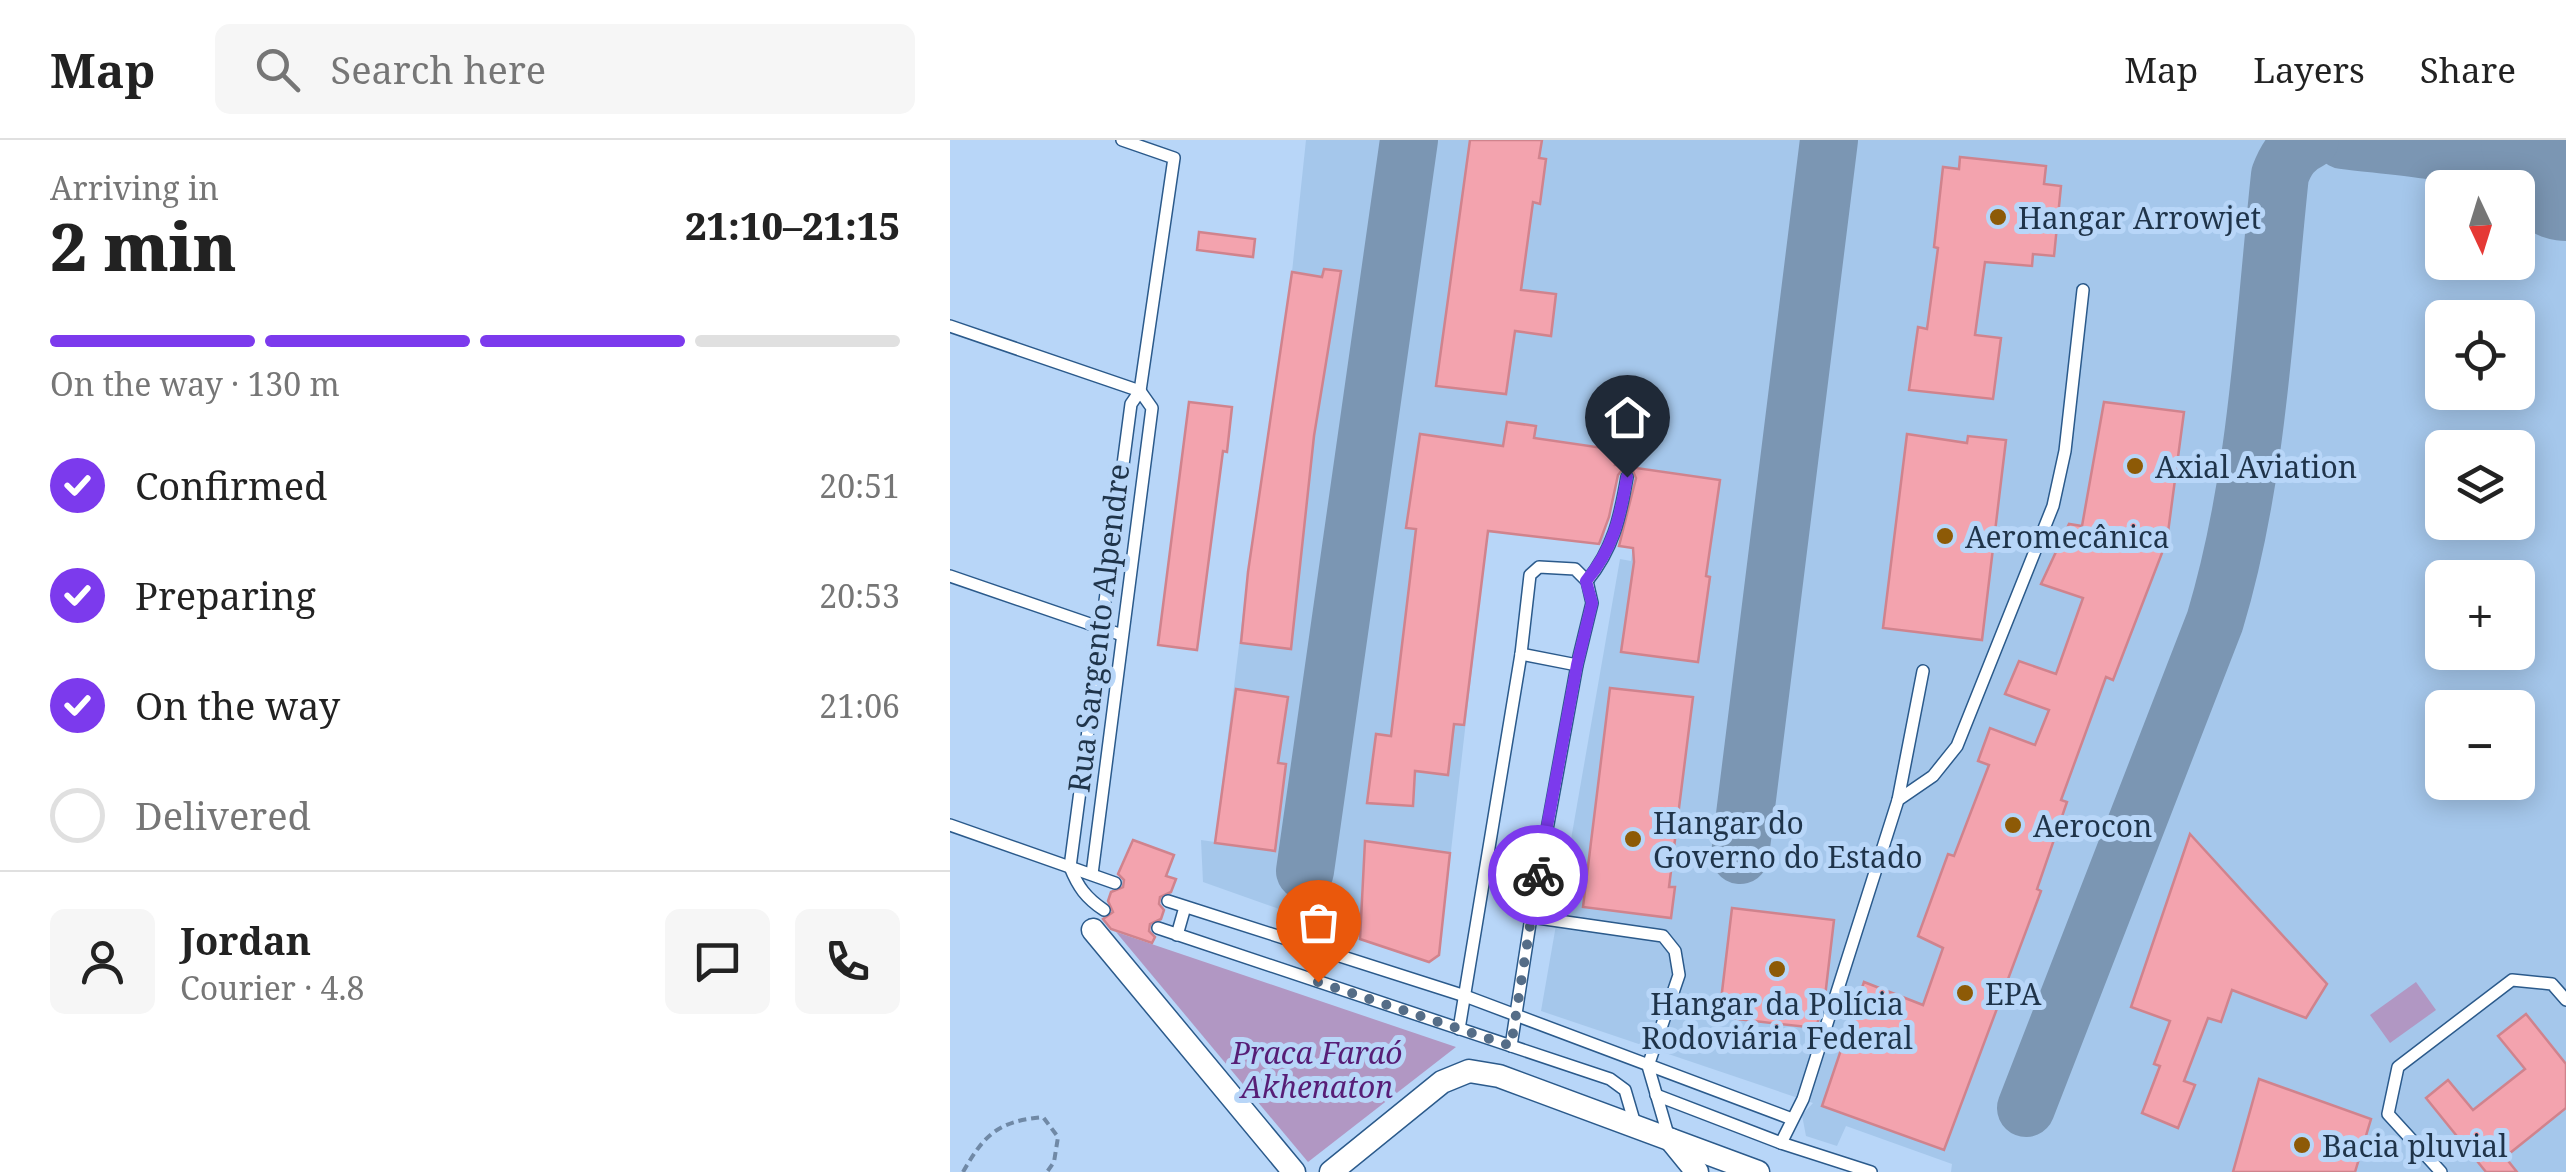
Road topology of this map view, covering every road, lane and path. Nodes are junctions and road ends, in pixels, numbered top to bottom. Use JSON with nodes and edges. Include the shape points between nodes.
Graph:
{"nodes":[{"id":1,"x":1122,"y":140,"type":"edge"},
{"id":2,"x":2083,"y":290,"type":"dead end"},
{"id":3,"x":950,"y":326,"type":"edge"},
{"id":4,"x":1140,"y":392,"type":"junction"},
{"id":5,"x":1627,"y":477,"type":"dead end"},
{"id":6,"x":1118,"y":498,"type":"junction"},
{"id":7,"x":1140,"y":500,"type":"junction"},
{"id":8,"x":950,"y":576,"type":"edge"},
{"id":9,"x":1586,"y":581,"type":"junction"},
{"id":10,"x":1102,"y":628,"type":"junction"},
{"id":11,"x":1122,"y":636,"type":"junction"},
{"id":12,"x":1521,"y":654,"type":"junction"},
{"id":13,"x":1577,"y":665,"type":"junction"},
{"id":14,"x":1923,"y":671,"type":"dead end"},
{"id":15,"x":1084,"y":760,"type":"junction"},
{"id":16,"x":1106,"y":762,"type":"junction"},
{"id":17,"x":1898,"y":800,"type":"junction"},
{"id":18,"x":950,"y":825,"type":"edge"},
{"id":19,"x":1070,"y":866,"type":"junction"},
{"id":20,"x":1092,"y":874,"type":"junction"},
{"id":21,"x":1115,"y":882,"type":"dead end"},
{"id":22,"x":1168,"y":901,"type":"dead end"},
{"id":23,"x":1185,"y":907,"type":"junction"},
{"id":24,"x":1531,"y":917,"type":"junction"},
{"id":25,"x":1098,"y":920,"type":"joint"},
{"id":26,"x":1158,"y":928,"type":"dead end"},
{"id":27,"x":1178,"y":934,"type":"junction"},
{"id":28,"x":1466,"y":996,"type":"junction"},
{"id":29,"x":2566,"y":1000,"type":"edge"},
{"id":30,"x":1516,"y":1015,"type":"junction"},
{"id":31,"x":1459,"y":1029,"type":"junction"},
{"id":32,"x":1511,"y":1046,"type":"junction"},
{"id":33,"x":1648,"y":1066,"type":"junction"},
{"id":34,"x":1656,"y":1095,"type":"junction"},
{"id":35,"x":1792,"y":1119,"type":"junction"},
{"id":36,"x":1634,"y":1124,"type":"junction"},
{"id":37,"x":1669,"y":1138,"type":"junction"},
{"id":38,"x":1781,"y":1143,"type":"junction"},
{"id":39,"x":963,"y":1172,"type":"edge"},
{"id":40,"x":1046,"y":1172,"type":"edge"},
{"id":41,"x":1294,"y":1172,"type":"edge"},
{"id":42,"x":1331,"y":1172,"type":"edge"},
{"id":43,"x":1697,"y":1172,"type":"edge"},
{"id":44,"x":1758,"y":1172,"type":"edge"},
{"id":45,"x":1870,"y":1172,"type":"edge"},
{"id":46,"x":2441,"y":1172,"type":"edge"}],
"edges":[{"from":1,"to":4,"type":"lane","name":"Rua Sargento Alpendre","via":[[1174,158]]},
{"from":2,"to":17,"type":"lane","via":[[2053,506],[1957,746],[1933,776]]},
{"from":3,"to":4,"type":"lane"},
{"from":4,"to":6,"type":"lane","name":"Rua Sargento Alpendre","via":[[1130,404]]},
{"from":4,"to":7,"type":"lane","name":"Rua Sargento Alpendre","via":[[1152,408]]},
{"from":5,"to":9,"type":"lane","via":[[1618,530]]},
{"from":6,"to":7,"type":"lane"},
{"from":6,"to":10,"type":"lane","name":"Rua Sargento Alpendre"},
{"from":7,"to":11,"type":"lane","name":"Rua Sargento Alpendre"},
{"from":8,"to":10,"type":"lane"},
{"from":9,"to":12,"type":"lane","via":[[1575,570],[1539,567],[1530,575]]},
{"from":9,"to":13,"type":"lane","via":[[1592,603]]},
{"from":10,"to":11,"type":"lane"},
{"from":10,"to":15,"type":"lane","name":"Rua Sargento Alpendre"},
{"from":11,"to":16,"type":"lane","name":"Rua Sargento Alpendre"},
{"from":12,"to":13,"type":"lane"},
{"from":12,"to":28,"type":"lane"},
{"from":13,"to":24,"type":"lane"},
{"from":14,"to":17,"type":"lane"},
{"from":15,"to":16,"type":"lane"},
{"from":15,"to":19,"type":"lane","name":"Rua Sargento Alpendre"},
{"from":16,"to":20,"type":"lane","name":"Rua Sargento Alpendre"},
{"from":17,"to":35,"type":"lane"},
{"from":18,"to":19,"type":"lane"},
{"from":19,"to":20,"type":"lane"},
{"from":19,"to":25,"type":"lane"},
{"from":20,"to":21,"type":"lane"},
{"from":22,"to":23,"type":"lane"},
{"from":23,"to":27,"type":"lane"},
{"from":23,"to":28,"type":"lane"},
{"from":24,"to":30,"type":"lane"},
{"from":24,"to":33,"type":"lane","via":[[1663,936],[1675,951],[1679,975]]},
{"from":25,"to":41,"type":"street"},
{"from":26,"to":27,"type":"lane"},
{"from":27,"to":31,"type":"lane"},
{"from":28,"to":30,"type":"lane"},
{"from":28,"to":31,"type":"lane"},
{"from":29,"to":46,"type":"lane","via":[[2552,984],[2512,980],[2398,1067],[2388,1114]]},
{"from":30,"to":32,"type":"lane"},
{"from":30,"to":33,"type":"lane"},
{"from":31,"to":32,"type":"lane"},
{"from":32,"to":36,"type":"lane","via":[[1618,1082]]},
{"from":33,"to":34,"type":"lane"},
{"from":33,"to":35,"type":"lane"},
{"from":34,"to":37,"type":"lane"},
{"from":34,"to":38,"type":"lane"},
{"from":35,"to":38,"type":"lane"},
{"from":36,"to":37,"type":"street"},
{"from":36,"to":42,"type":"street","via":[[1499,1076],[1468,1072],[1442,1082]]},
{"from":37,"to":43,"type":"street"},
{"from":37,"to":44,"type":"street"},
{"from":38,"to":45,"type":"lane"},
{"from":39,"to":40,"type":"path","via":[[980,1142],[1017,1119],[1043,1117],[1058,1137]]}]}
